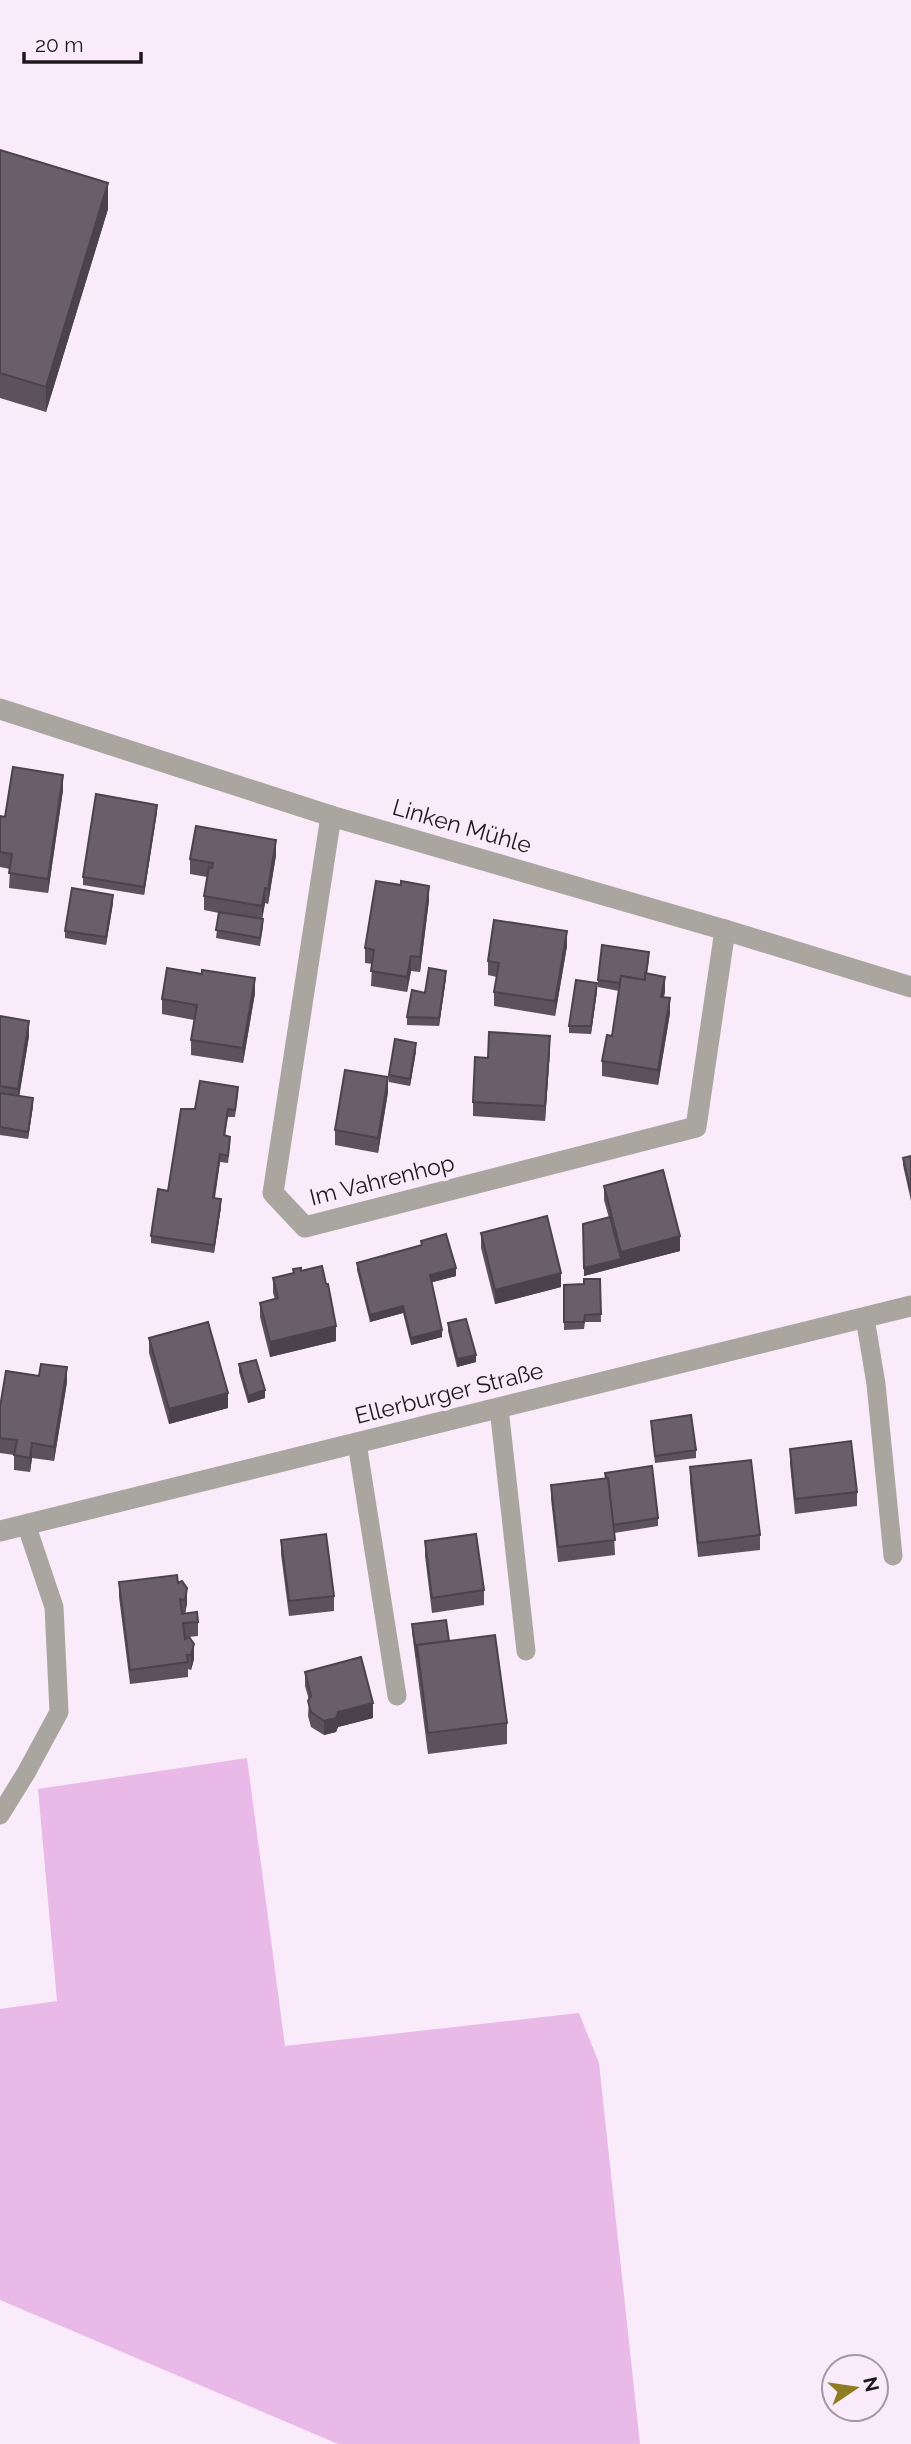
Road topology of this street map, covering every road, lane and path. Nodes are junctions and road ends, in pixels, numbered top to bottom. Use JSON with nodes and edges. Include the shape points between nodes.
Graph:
{"nodes":[{"id":1,"x":0,"y":709,"type":"edge"},
{"id":2,"x":331,"y":816,"type":"junction"},
{"id":3,"x":726,"y":930,"type":"junction"},
{"id":4,"x":911,"y":987,"type":"edge"},
{"id":5,"x":911,"y":1306,"type":"edge"},
{"id":6,"x":865,"y":1318,"type":"junction"},
{"id":7,"x":499,"y":1408,"type":"junction"},
{"id":8,"x":357,"y":1443,"type":"junction"},
{"id":9,"x":26,"y":1524,"type":"junction"},
{"id":10,"x":0,"y":1531,"type":"edge"},
{"id":11,"x":894,"y":1556,"type":"dead end"},
{"id":12,"x":526,"y":1651,"type":"dead end"},
{"id":13,"x":397,"y":1696,"type":"dead end"},
{"id":14,"x":0,"y":1815,"type":"edge"}],
"edges":[{"from":1,"to":2,"type":"street","name":"Linken Mühle"},
{"from":2,"to":3,"type":"street","name":"Linken Mühle"},
{"from":2,"to":3,"type":"street","name":"Im Vahrenhop","via":[[273,1193],[305,1227],[696,1127]]},
{"from":3,"to":4,"type":"street","name":"Linken Mühle"},
{"from":5,"to":6,"type":"street","name":"Ellerburger Straße"},
{"from":6,"to":7,"type":"street","name":"Ellerburger Straße"},
{"from":6,"to":11,"type":"lane"},
{"from":7,"to":8,"type":"street","name":"Ellerburger Straße"},
{"from":7,"to":12,"type":"lane"},
{"from":8,"to":9,"type":"street","name":"Ellerburger Straße"},
{"from":8,"to":13,"type":"lane"},
{"from":9,"to":10,"type":"street","name":"Ellerburger Straße"},
{"from":9,"to":14,"type":"lane","via":[[54,1607],[59,1712]]}]}
